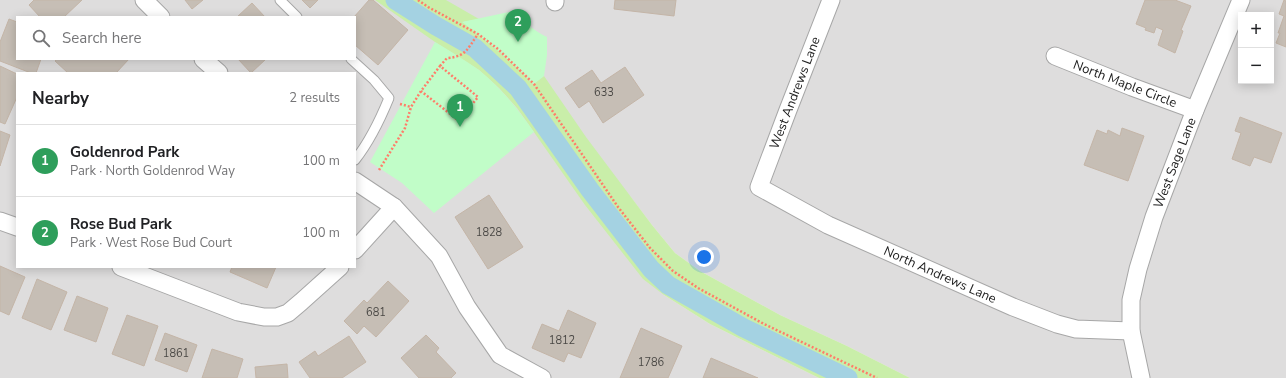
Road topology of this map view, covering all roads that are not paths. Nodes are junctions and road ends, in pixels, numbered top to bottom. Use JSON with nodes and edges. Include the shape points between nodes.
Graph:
{"nodes":[{"id":1,"x":144,"y":0,"type":"edge"},
{"id":2,"x":280,"y":0,"type":"edge"},
{"id":3,"x":831,"y":0,"type":"edge"},
{"id":4,"x":1241,"y":0,"type":"edge"},
{"id":5,"x":160,"y":16,"type":"edge"},
{"id":6,"x":296,"y":16,"type":"edge"},
{"id":7,"x":1055,"y":56,"type":"dead end"},
{"id":8,"x":204,"y":60,"type":"edge"},
{"id":9,"x":352,"y":60,"type":"edge"},
{"id":10,"x":218,"y":72,"type":"edge"},
{"id":11,"x":1195,"y":110,"type":"junction"},
{"id":12,"x":356,"y":159,"type":"edge"},
{"id":13,"x":356,"y":182,"type":"edge"},
{"id":14,"x":759,"y":187,"type":"joint"},
{"id":15,"x":394,"y":208,"type":"junction"},
{"id":16,"x":0,"y":221,"type":"edge"},
{"id":17,"x":16,"y":227,"type":"edge"},
{"id":18,"x":356,"y":249,"type":"edge"},
{"id":19,"x":124,"y":268,"type":"edge"},
{"id":20,"x":339,"y":268,"type":"edge"},
{"id":21,"x":1131,"y":331,"type":"junction"},
{"id":22,"x":542,"y":378,"type":"edge"},
{"id":23,"x":1142,"y":378,"type":"edge"}],
"edges":[{"from":1,"to":5,"type":"street"},
{"from":2,"to":6,"type":"lane"},
{"from":3,"to":14,"type":"street","name":"West Andrews Lane"},
{"from":4,"to":11,"type":"street","name":"West Sage Lane"},
{"from":7,"to":11,"type":"street","name":"North Maple Circle","via":[[1132,88]]},
{"from":8,"to":10,"type":"street"},
{"from":9,"to":12,"type":"lane","via":[[389,98],[380,121]]},
{"from":11,"to":21,"type":"street","name":"West Sage Lane","via":[[1154,217],[1138,269],[1131,300]]},
{"from":13,"to":15,"type":"street"},
{"from":14,"to":21,"type":"street","name":"North Andrews Lane","via":[[828,225],[1013,307],[1076,330]]},
{"from":15,"to":18,"type":"street"},
{"from":15,"to":22,"type":"street","via":[[439,256],[467,307],[500,356]]},
{"from":16,"to":17,"type":"street"},
{"from":19,"to":20,"type":"street","via":[[238,312],[277,317],[288,313]]},
{"from":21,"to":23,"type":"street","name":"West Sage Lane"}]}
